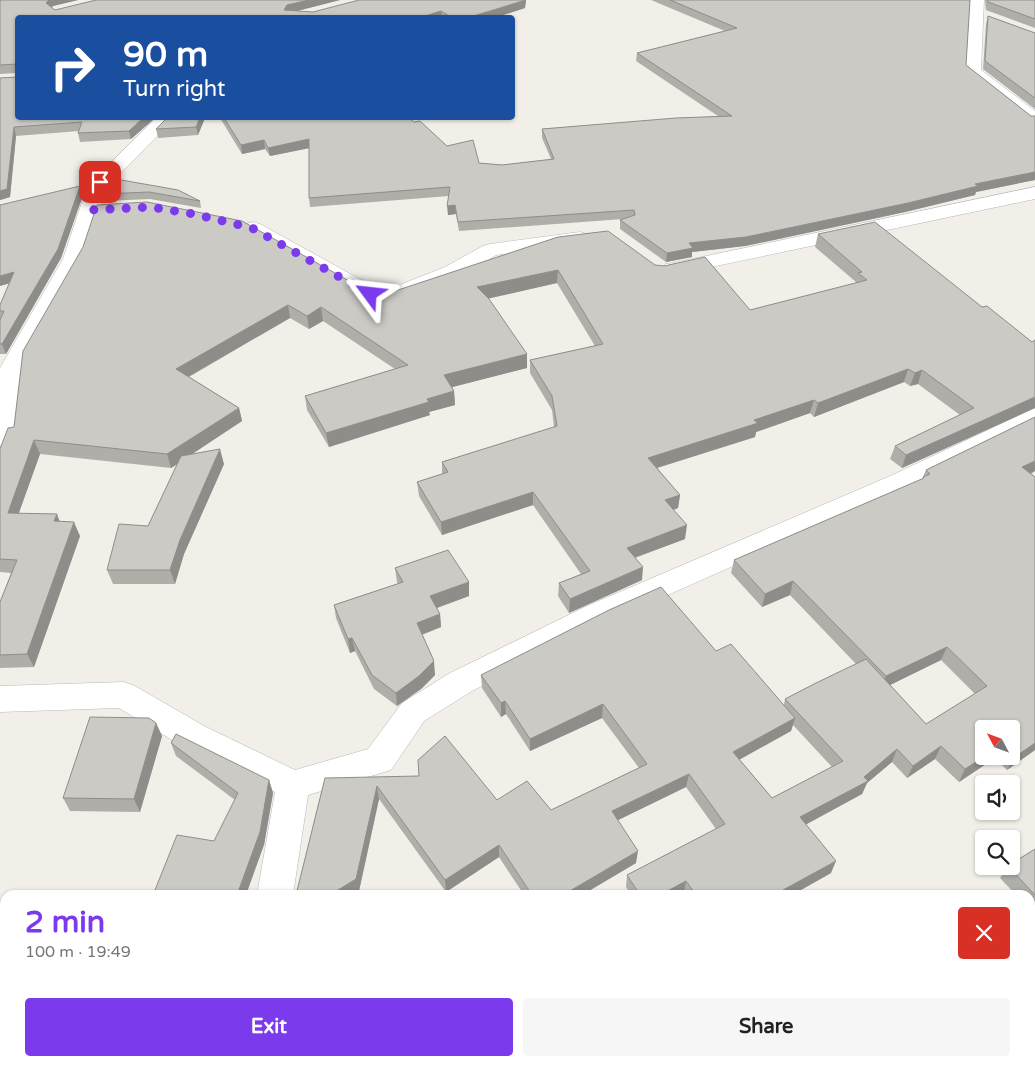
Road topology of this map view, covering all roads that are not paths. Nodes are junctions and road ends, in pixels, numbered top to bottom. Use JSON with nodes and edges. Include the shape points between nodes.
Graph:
{"nodes":[{"id":1,"x":976,"y":7,"type":"edge"},
{"id":2,"x":994,"y":20,"type":"edge"},
{"id":3,"x":1035,"y":118,"type":"edge"},
{"id":4,"x":164,"y":120,"type":"edge"},
{"id":5,"x":100,"y":182,"type":"junction"},
{"id":6,"x":73,"y":189,"type":"edge"},
{"id":7,"x":1035,"y":193,"type":"edge"},
{"id":8,"x":232,"y":223,"type":"edge"},
{"id":9,"x":603,"y":236,"type":"edge"},
{"id":10,"x":655,"y":266,"type":"edge"},
{"id":11,"x":1035,"y":416,"type":"edge"},
{"id":12,"x":0,"y":437,"type":"edge"},
{"id":13,"x":0,"y":699,"type":"edge"},
{"id":14,"x":293,"y":785,"type":"junction"},
{"id":15,"x":276,"y":890,"type":"edge"}],
"edges":[{"from":1,"to":2,"type":"street"},
{"from":1,"to":3,"type":"street","via":[[973,72]]},
{"from":4,"to":5,"type":"street"},
{"from":5,"to":6,"type":"street"},
{"from":5,"to":12,"type":"street","via":[[95,193],[101,210],[12,368]]},
{"from":7,"to":10,"type":"street","via":[[662,271]]},
{"from":8,"to":9,"type":"street","via":[[252,228],[370,294],[400,292],[453,272],[490,250]]},
{"from":11,"to":14,"type":"street","via":[[897,484],[597,614],[461,682],[413,712],[379,760]]},
{"from":13,"to":14,"type":"street","via":[[124,695],[193,736]]},
{"from":14,"to":15,"type":"street"}]}
